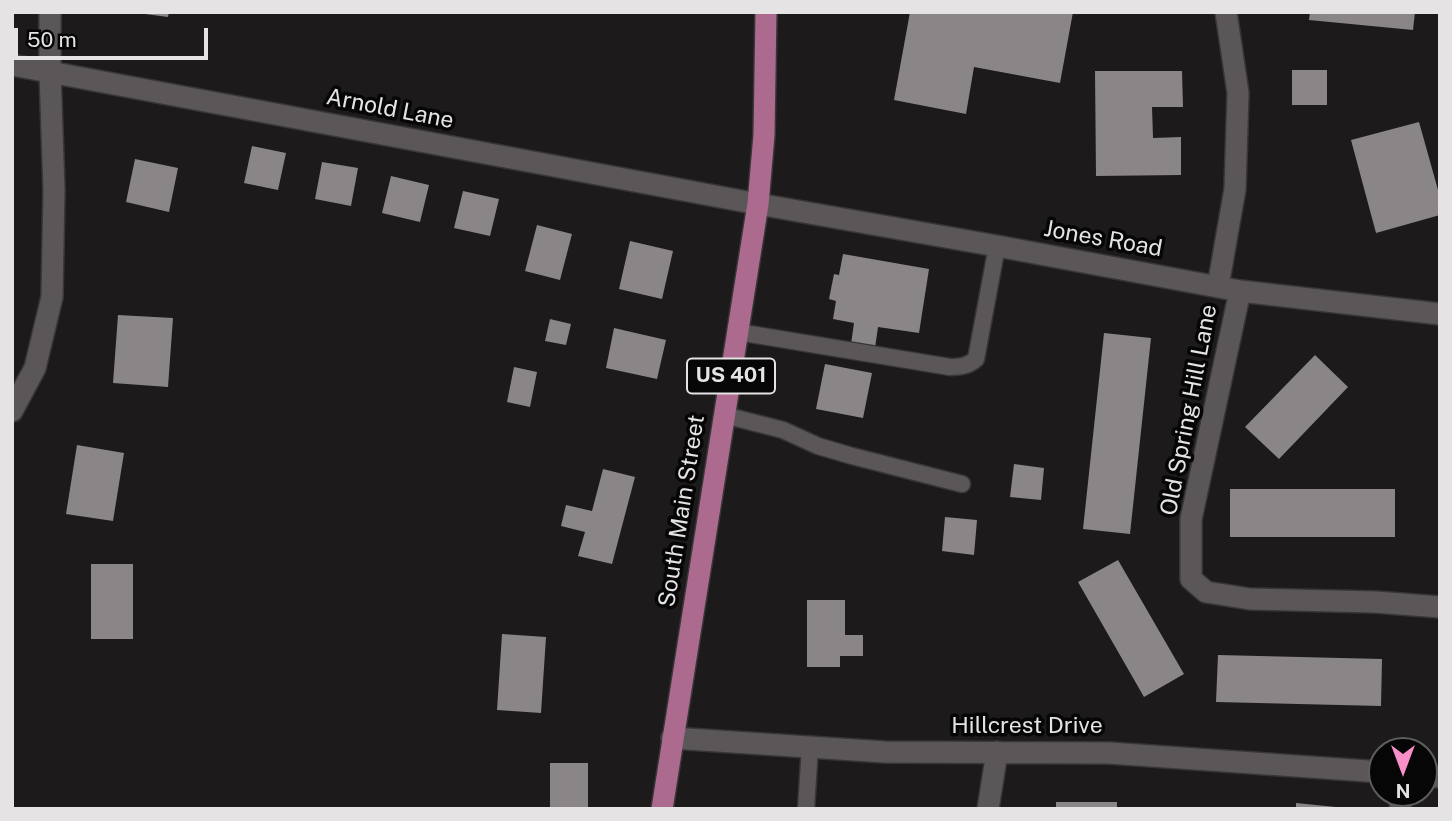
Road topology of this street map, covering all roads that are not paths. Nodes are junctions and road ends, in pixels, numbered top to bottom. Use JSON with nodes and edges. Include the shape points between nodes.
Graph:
{"nodes":[{"id":1,"x":50,"y":12,"type":"edge"},
{"id":2,"x":766,"y":12,"type":"edge"},
{"id":3,"x":1226,"y":12,"type":"edge"},
{"id":4,"x":12,"y":65,"type":"edge"},
{"id":5,"x":50,"y":72,"type":"junction"},
{"id":6,"x":758,"y":204,"type":"junction"},
{"id":7,"x":997,"y":246,"type":"junction"},
{"id":8,"x":1217,"y":286,"type":"junction"},
{"id":9,"x":1240,"y":291,"type":"junction"},
{"id":10,"x":1440,"y":314,"type":"edge"},
{"id":11,"x":738,"y":332,"type":"junction"},
{"id":12,"x":12,"y":411,"type":"edge"},
{"id":13,"x":724,"y":415,"type":"junction"},
{"id":14,"x":962,"y":484,"type":"dead end"},
{"id":15,"x":1440,"y":607,"type":"edge"},
{"id":16,"x":672,"y":738,"type":"junction"},
{"id":17,"x":810,"y":747,"type":"junction"},
{"id":18,"x":997,"y":752,"type":"junction"},
{"id":19,"x":1368,"y":771,"type":"edge"},
{"id":20,"x":662,"y":809,"type":"edge"},
{"id":21,"x":806,"y":809,"type":"edge"},
{"id":22,"x":988,"y":809,"type":"edge"}],
"edges":[{"from":1,"to":5,"type":"street"},
{"from":2,"to":6,"type":"main road","name":"South Main Street","number":"US 401"},
{"from":3,"to":8,"type":"street","via":[[1238,93],[1235,189]]},
{"from":4,"to":5,"type":"street","name":"Arnold Lane"},
{"from":5,"to":6,"type":"street","name":"Arnold Lane"},
{"from":5,"to":12,"type":"street","via":[[52,297],[35,368]]},
{"from":6,"to":7,"type":"street","name":"Jones Road"},
{"from":6,"to":11,"type":"main road","name":"South Main Street","number":"US 401"},
{"from":7,"to":8,"type":"street","name":"Jones Road"},
{"from":7,"to":11,"type":"lane","via":[[976,359],[961,367]]},
{"from":8,"to":9,"type":"street","name":"Jones Road"},
{"from":9,"to":10,"type":"street","name":"Jones Road"},
{"from":9,"to":15,"type":"street","name":"Old Spring Hill Lane","via":[[1191,519],[1191,579],[1206,592],[1250,599]]},
{"from":11,"to":13,"type":"main road","name":"South Main Street","number":"US 401"},
{"from":13,"to":14,"type":"lane","via":[[783,430],[852,456]]},
{"from":13,"to":16,"type":"main road","name":"South Main Street","number":"US 401"},
{"from":16,"to":17,"type":"street","name":"Hillcrest Drive"},
{"from":16,"to":20,"type":"main road","name":"South Main Street","number":"US 401"},
{"from":17,"to":18,"type":"street","name":"Hillcrest Drive"},
{"from":17,"to":21,"type":"lane"},
{"from":18,"to":19,"type":"street","name":"Hillcrest Drive","via":[[1109,752]]},
{"from":18,"to":22,"type":"street"}]}
